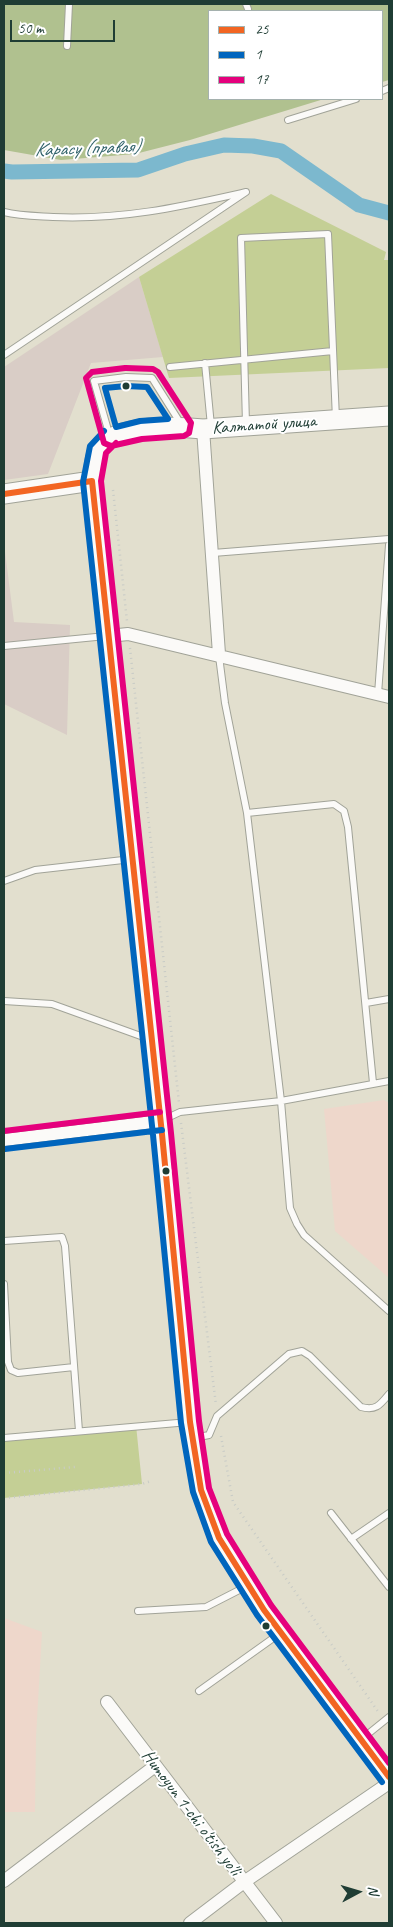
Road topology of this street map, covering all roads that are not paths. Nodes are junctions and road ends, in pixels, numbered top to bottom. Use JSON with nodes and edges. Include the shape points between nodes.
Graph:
{"nodes":[{"id":1,"x":69,"y":4,"type":"edge"},
{"id":2,"x":67,"y":46,"type":"dead end"},
{"id":3,"x":353,"y":100,"type":"edge"},
{"id":4,"x":288,"y":120,"type":"dead end"},
{"id":5,"x":4,"y":212,"type":"edge"},
{"id":6,"x":333,"y":351,"type":"junction"},
{"id":7,"x":4,"y":355,"type":"edge"},
{"id":8,"x":244,"y":358,"type":"junction"},
{"id":9,"x":205,"y":363,"type":"junction"},
{"id":10,"x":170,"y":367,"type":"dead end"},
{"id":11,"x":389,"y":416,"type":"edge"},
{"id":12,"x":336,"y":420,"type":"junction"},
{"id":13,"x":246,"y":426,"type":"junction"},
{"id":14,"x":183,"y":427,"type":"junction"},
{"id":15,"x":207,"y":429,"type":"junction"},
{"id":16,"x":110,"y":437,"type":"junction"},
{"id":17,"x":92,"y":481,"type":"junction"},
{"id":18,"x":4,"y":494,"type":"edge"},
{"id":19,"x":389,"y":539,"type":"edge"},
{"id":20,"x":389,"y":545,"type":"edge"},
{"id":21,"x":213,"y":553,"type":"junction"},
{"id":22,"x":109,"y":636,"type":"junction"},
{"id":23,"x":4,"y":646,"type":"edge"},
{"id":24,"x":219,"y":654,"type":"junction"},
{"id":25,"x":383,"y":695,"type":"edge"},
{"id":26,"x":247,"y":813,"type":"junction"},
{"id":27,"x":133,"y":859,"type":"junction"},
{"id":28,"x":4,"y":881,"type":"edge"},
{"id":29,"x":389,"y":999,"type":"edge"},
{"id":30,"x":4,"y":1001,"type":"edge"},
{"id":31,"x":366,"y":1003,"type":"junction"},
{"id":32,"x":152,"y":1040,"type":"junction"},
{"id":33,"x":389,"y":1081,"type":"edge"},
{"id":34,"x":373,"y":1083,"type":"junction"},
{"id":35,"x":281,"y":1101,"type":"junction"},
{"id":36,"x":160,"y":1121,"type":"junction"},
{"id":37,"x":4,"y":1140,"type":"edge"},
{"id":38,"x":4,"y":1241,"type":"edge"},
{"id":39,"x":4,"y":1284,"type":"edge"},
{"id":40,"x":389,"y":1311,"type":"edge"},
{"id":41,"x":74,"y":1367,"type":"junction"},
{"id":42,"x":389,"y":1394,"type":"edge"},
{"id":43,"x":191,"y":1430,"type":"junction"},
{"id":44,"x":79,"y":1431,"type":"junction"},
{"id":45,"x":4,"y":1438,"type":"edge"},
{"id":46,"x":331,"y":1513,"type":"dead end"},
{"id":47,"x":389,"y":1513,"type":"edge"},
{"id":48,"x":351,"y":1539,"type":"junction"},
{"id":49,"x":248,"y":1585,"type":"junction"},
{"id":50,"x":389,"y":1587,"type":"edge"},
{"id":51,"x":138,"y":1611,"type":"dead end"},
{"id":52,"x":280,"y":1633,"type":"junction"},
{"id":53,"x":199,"y":1692,"type":"dead end"},
{"id":54,"x":107,"y":1702,"type":"dead end"},
{"id":55,"x":387,"y":1719,"type":"edge"},
{"id":56,"x":360,"y":1740,"type":"junction"},
{"id":57,"x":155,"y":1766,"type":"junction"},
{"id":58,"x":389,"y":1778,"type":"edge"},
{"id":59,"x":389,"y":1783,"type":"edge"},
{"id":60,"x":4,"y":1881,"type":"edge"},
{"id":61,"x":244,"y":1882,"type":"junction"},
{"id":62,"x":190,"y":1923,"type":"edge"},
{"id":63,"x":276,"y":1923,"type":"edge"}],
"edges":[{"from":1,"to":2,"type":"lane"},
{"from":3,"to":4,"type":"lane"},
{"from":5,"to":7,"type":"lane","via":[[66,218],[125,216],[246,192]]},
{"from":6,"to":8,"type":"lane"},
{"from":6,"to":8,"type":"lane","via":[[328,234],[241,238]]},
{"from":6,"to":12,"type":"lane"},
{"from":8,"to":9,"type":"lane"},
{"from":8,"to":13,"type":"lane"},
{"from":9,"to":10,"type":"lane"},
{"from":9,"to":15,"type":"lane"},
{"from":11,"to":12,"type":"street","name":"Калтатой улица"},
{"from":12,"to":13,"type":"street","name":"Калтатой улица"},
{"from":13,"to":15,"type":"street","name":"Калтатой улица"},
{"from":14,"to":15,"type":"street","name":"Калтатой улица"},
{"from":14,"to":16,"type":"street","name":"Калтатой улица","via":[[140,430]]},
{"from":14,"to":16,"type":"lane","via":[[152,378],[94,381]]},
{"from":15,"to":21,"type":"street"},
{"from":16,"to":17,"type":"street","via":[[98,449]]},
{"from":17,"to":18,"type":"street"},
{"from":17,"to":22,"type":"street"},
{"from":19,"to":21,"type":"lane"},
{"from":20,"to":25,"type":"lane"},
{"from":21,"to":24,"type":"street"},
{"from":22,"to":23,"type":"lane"},
{"from":22,"to":24,"type":"street","via":[[128,634]]},
{"from":22,"to":27,"type":"street"},
{"from":24,"to":25,"type":"street"},
{"from":24,"to":26,"type":"lane","via":[[224,703]]},
{"from":26,"to":31,"type":"lane","via":[[334,804],[344,811]]},
{"from":26,"to":35,"type":"lane"},
{"from":27,"to":28,"type":"lane","via":[[35,870]]},
{"from":27,"to":32,"type":"street"},
{"from":29,"to":31,"type":"lane"},
{"from":30,"to":32,"type":"lane","via":[[52,1004]]},
{"from":31,"to":34,"type":"lane"},
{"from":32,"to":36,"type":"street"},
{"from":33,"to":34,"type":"lane"},
{"from":34,"to":35,"type":"lane"},
{"from":35,"to":36,"type":"lane","via":[[180,1112]]},
{"from":35,"to":40,"type":"lane","via":[[290,1208],[297,1224],[304,1235]]},
{"from":36,"to":37,"type":"street"},
{"from":36,"to":43,"type":"street"},
{"from":38,"to":41,"type":"lane","via":[[62,1238],[66,1246]]},
{"from":39,"to":41,"type":"lane","via":[[11,1370],[18,1373]]},
{"from":41,"to":44,"type":"lane"},
{"from":42,"to":43,"type":"lane","via":[[378,1408],[361,1407],[302,1351],[288,1354],[217,1416],[209,1436]]},
{"from":43,"to":44,"type":"lane"},
{"from":43,"to":49,"type":"street","via":[[198,1479],[208,1512],[219,1538]]},
{"from":44,"to":45,"type":"lane"},
{"from":46,"to":48,"type":"lane"},
{"from":47,"to":48,"type":"lane"},
{"from":48,"to":50,"type":"lane"},
{"from":49,"to":51,"type":"lane","via":[[206,1606]]},
{"from":49,"to":52,"type":"street"},
{"from":52,"to":53,"type":"lane"},
{"from":52,"to":56,"type":"street"},
{"from":54,"to":57,"type":"street","name":"Humoyun 1-chi o'tish yo'li"},
{"from":55,"to":56,"type":"lane"},
{"from":56,"to":58,"type":"street"},
{"from":57,"to":60,"type":"street"},
{"from":57,"to":61,"type":"street","name":"Humoyun 1-chi o'tish yo'li"},
{"from":59,"to":61,"type":"street"},
{"from":61,"to":62,"type":"street"},
{"from":61,"to":63,"type":"street","name":"Humoyun 1-chi o'tish yo'li"}]}
